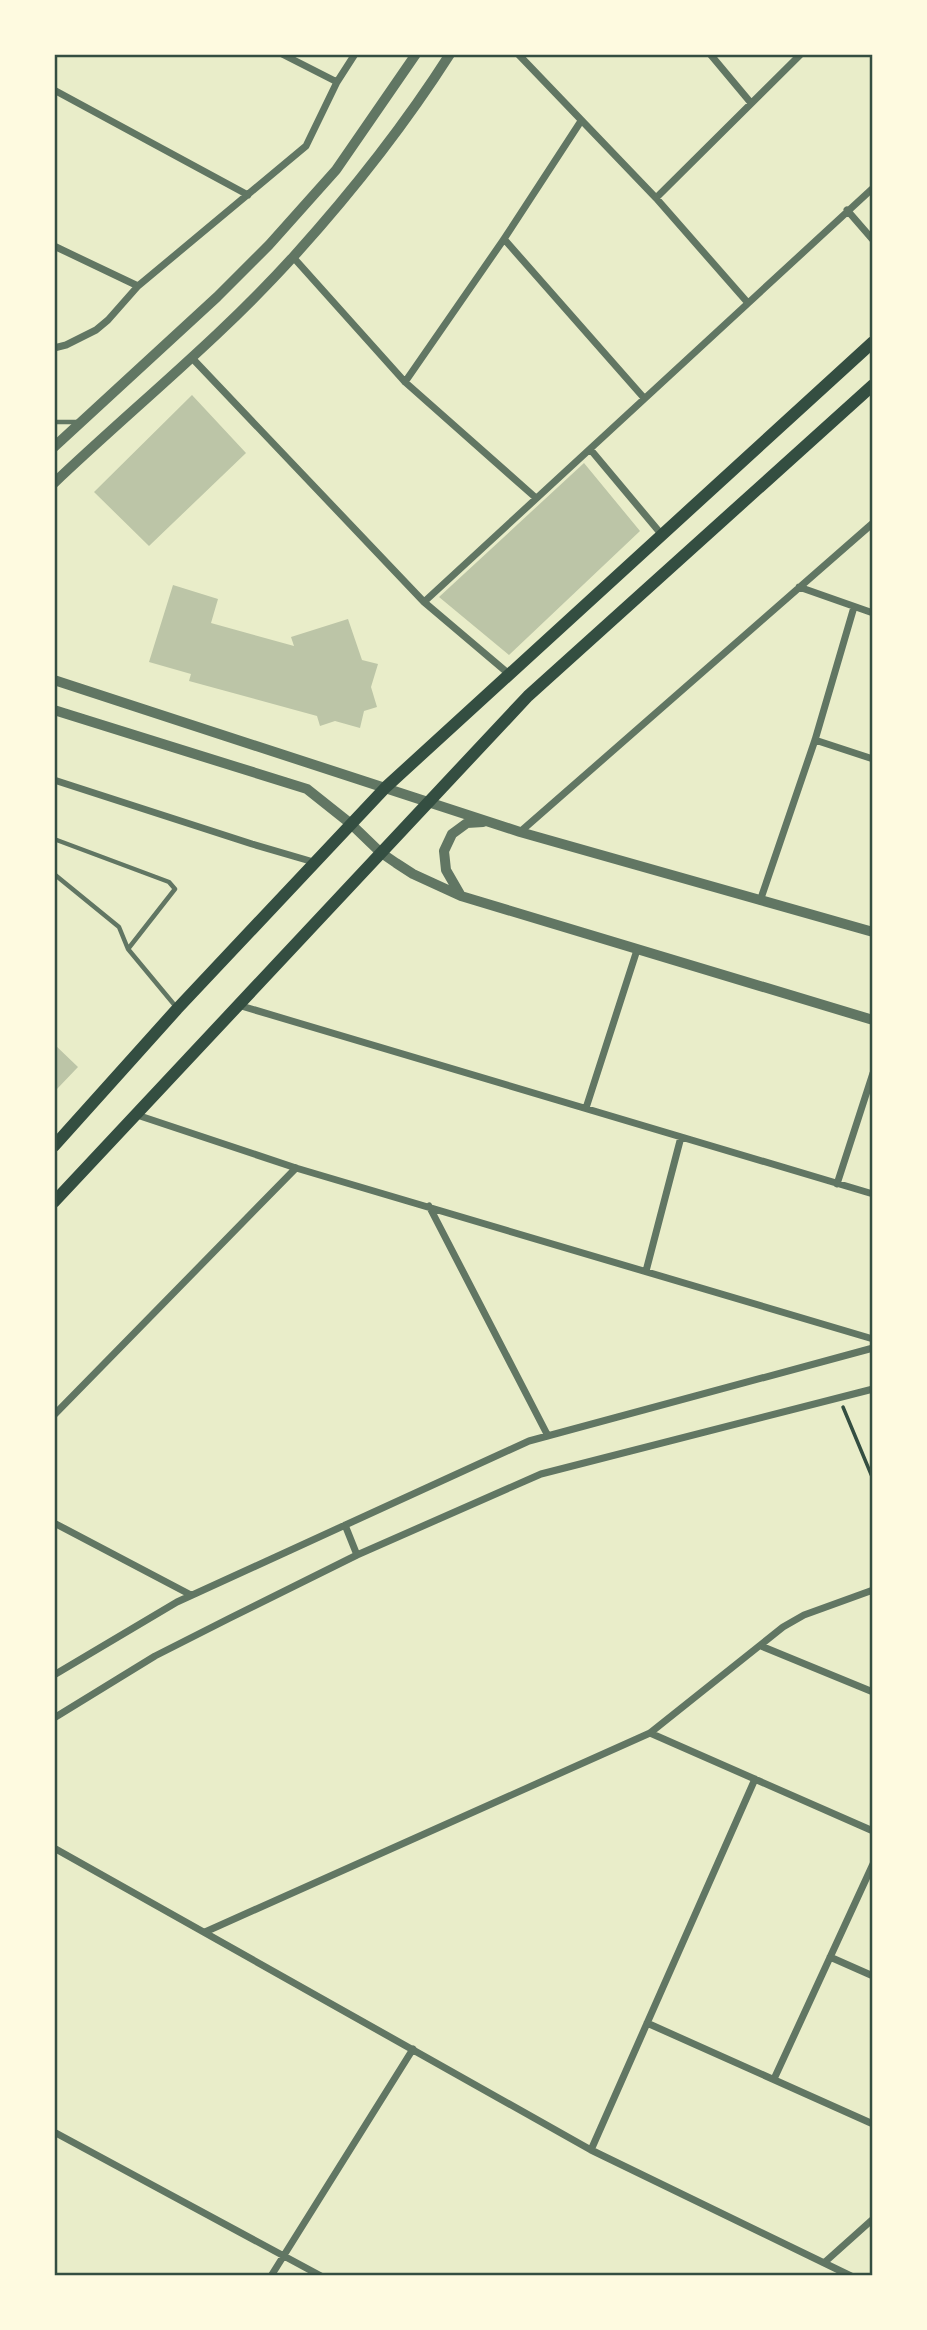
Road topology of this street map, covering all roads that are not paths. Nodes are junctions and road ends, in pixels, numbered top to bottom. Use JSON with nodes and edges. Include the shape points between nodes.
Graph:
{"nodes":[{"id":1,"x":282,"y":54,"type":"edge"},
{"id":2,"x":355,"y":54,"type":"edge"},
{"id":3,"x":416,"y":54,"type":"edge"},
{"id":4,"x":450,"y":54,"type":"edge"},
{"id":5,"x":518,"y":54,"type":"edge"},
{"id":6,"x":710,"y":54,"type":"edge"},
{"id":7,"x":802,"y":54,"type":"edge"},
{"id":8,"x":337,"y":82,"type":"junction"},
{"id":9,"x":54,"y":90,"type":"edge"},
{"id":10,"x":751,"y":103,"type":"junction"},
{"id":11,"x":581,"y":121,"type":"junction"},
{"id":12,"x":873,"y":188,"type":"edge"},
{"id":13,"x":248,"y":195,"type":"junction"},
{"id":14,"x":656,"y":198,"type":"junction"},
{"id":15,"x":847,"y":210,"type":"junction"},
{"id":16,"x":504,"y":239,"type":"junction"},
{"id":17,"x":873,"y":240,"type":"edge"},
{"id":18,"x":54,"y":246,"type":"edge"},
{"id":19,"x":293,"y":257,"type":"junction"},
{"id":20,"x":138,"y":286,"type":"junction"},
{"id":21,"x":748,"y":303,"type":"junction"},
{"id":22,"x":873,"y":342,"type":"edge"},
{"id":23,"x":54,"y":348,"type":"edge"},
{"id":24,"x":192,"y":358,"type":"junction"},
{"id":25,"x":405,"y":382,"type":"junction"},
{"id":26,"x":873,"y":385,"type":"edge"},
{"id":27,"x":644,"y":398,"type":"junction"},
{"id":28,"x":54,"y":422,"type":"edge"},
{"id":29,"x":83,"y":422,"type":"junction"},
{"id":30,"x":54,"y":447,"type":"edge"},
{"id":31,"x":590,"y":449,"type":"junction"},
{"id":32,"x":54,"y":483,"type":"edge"},
{"id":33,"x":537,"y":498,"type":"junction"},
{"id":34,"x":873,"y":523,"type":"edge"},
{"id":35,"x":662,"y":535,"type":"junction"},
{"id":36,"x":799,"y":587,"type":"junction"},
{"id":37,"x":424,"y":602,"type":"junction"},
{"id":38,"x":854,"y":607,"type":"junction"},
{"id":39,"x":873,"y":612,"type":"edge"},
{"id":40,"x":509,"y":674,"type":"junction"},
{"id":41,"x":54,"y":680,"type":"edge"},
{"id":42,"x":54,"y":710,"type":"edge"},
{"id":43,"x":814,"y":740,"type":"junction"},
{"id":44,"x":873,"y":759,"type":"edge"},
{"id":45,"x":54,"y":780,"type":"edge"},
{"id":46,"x":386,"y":787,"type":"junction"},
{"id":47,"x":429,"y":802,"type":"junction"},
{"id":48,"x":486,"y":821,"type":"junction"},
{"id":49,"x":351,"y":824,"type":"junction"},
{"id":50,"x":520,"y":832,"type":"junction"},
{"id":51,"x":54,"y":839,"type":"edge"},
{"id":52,"x":380,"y":852,"type":"junction"},
{"id":53,"x":317,"y":863,"type":"junction"},
{"id":54,"x":54,"y":874,"type":"edge"},
{"id":55,"x":461,"y":896,"type":"junction"},
{"id":56,"x":760,"y":901,"type":"junction"},
{"id":57,"x":873,"y":932,"type":"edge"},
{"id":58,"x":128,"y":950,"type":"junction"},
{"id":59,"x":638,"y":950,"type":"junction"},
{"id":60,"x":238,"y":1005,"type":"junction"},
{"id":61,"x":177,"y":1009,"type":"junction"},
{"id":62,"x":873,"y":1020,"type":"edge"},
{"id":63,"x":873,"y":1073,"type":"edge"},
{"id":64,"x":586,"y":1108,"type":"junction"},
{"id":65,"x":137,"y":1115,"type":"junction"},
{"id":66,"x":681,"y":1137,"type":"junction"},
{"id":67,"x":54,"y":1146,"type":"edge"},
{"id":68,"x":296,"y":1168,"type":"junction"},
{"id":69,"x":836,"y":1184,"type":"junction"},
{"id":70,"x":873,"y":1194,"type":"edge"},
{"id":71,"x":54,"y":1202,"type":"edge"},
{"id":72,"x":429,"y":1206,"type":"junction"},
{"id":73,"x":646,"y":1271,"type":"junction"},
{"id":74,"x":873,"y":1339,"type":"edge"},
{"id":75,"x":873,"y":1348,"type":"edge"},
{"id":76,"x":873,"y":1389,"type":"edge"},
{"id":77,"x":54,"y":1415,"type":"edge"},
{"id":78,"x":548,"y":1436,"type":"junction"},
{"id":79,"x":54,"y":1524,"type":"edge"},
{"id":80,"x":345,"y":1525,"type":"junction"},
{"id":81,"x":357,"y":1555,"type":"junction"},
{"id":82,"x":873,"y":1590,"type":"edge"},
{"id":83,"x":191,"y":1595,"type":"junction"},
{"id":84,"x":761,"y":1646,"type":"junction"},
{"id":85,"x":54,"y":1675,"type":"edge"},
{"id":86,"x":873,"y":1692,"type":"edge"},
{"id":87,"x":54,"y":1718,"type":"edge"},
{"id":88,"x":650,"y":1734,"type":"junction"},
{"id":89,"x":755,"y":1779,"type":"junction"},
{"id":90,"x":873,"y":1831,"type":"edge"},
{"id":91,"x":54,"y":1848,"type":"edge"},
{"id":92,"x":873,"y":1864,"type":"edge"},
{"id":93,"x":205,"y":1932,"type":"junction"},
{"id":94,"x":830,"y":1957,"type":"junction"},
{"id":95,"x":873,"y":1976,"type":"edge"},
{"id":96,"x":647,"y":2023,"type":"junction"},
{"id":97,"x":413,"y":2049,"type":"junction"},
{"id":98,"x":774,"y":2080,"type":"junction"},
{"id":99,"x":873,"y":2124,"type":"edge"},
{"id":100,"x":54,"y":2132,"type":"edge"},
{"id":101,"x":591,"y":2150,"type":"junction"},
{"id":102,"x":873,"y":2219,"type":"edge"},
{"id":103,"x":282,"y":2255,"type":"junction"},
{"id":104,"x":825,"y":2262,"type":"junction"},
{"id":105,"x":271,"y":2276,"type":"edge"},
{"id":106,"x":321,"y":2276,"type":"edge"},
{"id":107,"x":851,"y":2276,"type":"edge"}],
"edges":[{"from":1,"to":8,"type":"street"},
{"from":2,"to":8,"type":"street"},
{"from":3,"to":29,"type":"street","via":[[315,195],[217,297]]},
{"from":4,"to":19,"type":"street","via":[[371,165]]},
{"from":5,"to":11,"type":"street"},
{"from":6,"to":10,"type":"street"},
{"from":7,"to":10,"type":"street"},
{"from":8,"to":13,"type":"street","via":[[306,146]]},
{"from":9,"to":13,"type":"street"},
{"from":10,"to":14,"type":"street"},
{"from":11,"to":14,"type":"street"},
{"from":11,"to":16,"type":"street"},
{"from":12,"to":15,"type":"street"},
{"from":13,"to":20,"type":"street"},
{"from":14,"to":21,"type":"street"},
{"from":15,"to":17,"type":"street"},
{"from":15,"to":21,"type":"street"},
{"from":16,"to":25,"type":"street"},
{"from":16,"to":27,"type":"street"},
{"from":18,"to":20,"type":"street"},
{"from":19,"to":24,"type":"street"},
{"from":19,"to":25,"type":"street"},
{"from":20,"to":23,"type":"street","via":[[96,330]]},
{"from":21,"to":27,"type":"street"},
{"from":22,"to":35,"type":"main road"},
{"from":24,"to":32,"type":"street"},
{"from":24,"to":37,"type":"street"},
{"from":25,"to":33,"type":"street"},
{"from":26,"to":47,"type":"main road","via":[[528,696]]},
{"from":27,"to":31,"type":"street"},
{"from":28,"to":29,"type":"lane"},
{"from":29,"to":30,"type":"street"},
{"from":31,"to":33,"type":"street"},
{"from":31,"to":35,"type":"street"},
{"from":33,"to":37,"type":"street"},
{"from":34,"to":36,"type":"street"},
{"from":35,"to":40,"type":"main road"},
{"from":36,"to":38,"type":"street"},
{"from":36,"to":50,"type":"street"},
{"from":37,"to":40,"type":"street"},
{"from":38,"to":39,"type":"street"},
{"from":38,"to":43,"type":"street"},
{"from":40,"to":46,"type":"main road"},
{"from":41,"to":46,"type":"street"},
{"from":42,"to":49,"type":"street","via":[[307,789]]},
{"from":43,"to":44,"type":"street"},
{"from":43,"to":56,"type":"street"},
{"from":45,"to":53,"type":"street"},
{"from":46,"to":47,"type":"street"},
{"from":46,"to":49,"type":"main road"},
{"from":47,"to":48,"type":"street"},
{"from":47,"to":52,"type":"main road"},
{"from":48,"to":50,"type":"street"},
{"from":48,"to":55,"type":"street","via":[[467,823],[452,834],[444,851],[446,870]]},
{"from":49,"to":52,"type":"street"},
{"from":49,"to":53,"type":"main road"},
{"from":50,"to":56,"type":"street"},
{"from":51,"to":58,"type":"lane","via":[[169,882],[175,889]]},
{"from":52,"to":55,"type":"street","via":[[413,874]]},
{"from":52,"to":60,"type":"main road"},
{"from":53,"to":61,"type":"main road"},
{"from":54,"to":58,"type":"lane","via":[[120,927]]},
{"from":55,"to":59,"type":"street"},
{"from":56,"to":57,"type":"street"},
{"from":58,"to":61,"type":"lane"},
{"from":59,"to":62,"type":"street"},
{"from":59,"to":64,"type":"street"},
{"from":60,"to":64,"type":"street"},
{"from":60,"to":65,"type":"main road"},
{"from":61,"to":67,"type":"main road"},
{"from":63,"to":69,"type":"street"},
{"from":64,"to":66,"type":"street"},
{"from":65,"to":68,"type":"street"},
{"from":65,"to":71,"type":"main road"},
{"from":66,"to":69,"type":"street"},
{"from":66,"to":73,"type":"street"},
{"from":68,"to":72,"type":"street"},
{"from":68,"to":77,"type":"street"},
{"from":69,"to":70,"type":"street"},
{"from":72,"to":73,"type":"street"},
{"from":72,"to":78,"type":"street"},
{"from":73,"to":74,"type":"street"},
{"from":75,"to":78,"type":"street"},
{"from":76,"to":81,"type":"street","via":[[541,1474]]},
{"from":78,"to":80,"type":"street"},
{"from":79,"to":83,"type":"street"},
{"from":80,"to":81,"type":"street"},
{"from":80,"to":83,"type":"street"},
{"from":81,"to":87,"type":"street","via":[[155,1656]]},
{"from":82,"to":84,"type":"street","via":[[804,1615]]},
{"from":83,"to":85,"type":"street"},
{"from":84,"to":86,"type":"street"},
{"from":84,"to":88,"type":"street"},
{"from":88,"to":89,"type":"street"},
{"from":88,"to":93,"type":"street"},
{"from":89,"to":90,"type":"street"},
{"from":89,"to":96,"type":"street"},
{"from":91,"to":93,"type":"street"},
{"from":92,"to":94,"type":"street"},
{"from":93,"to":97,"type":"street"},
{"from":94,"to":95,"type":"street"},
{"from":94,"to":98,"type":"street"},
{"from":96,"to":98,"type":"street"},
{"from":96,"to":101,"type":"street"},
{"from":97,"to":101,"type":"street"},
{"from":97,"to":103,"type":"street"},
{"from":98,"to":99,"type":"street"},
{"from":100,"to":103,"type":"street"},
{"from":101,"to":104,"type":"street"},
{"from":102,"to":104,"type":"street"},
{"from":103,"to":105,"type":"street"},
{"from":103,"to":106,"type":"street"},
{"from":104,"to":107,"type":"street"}]}
